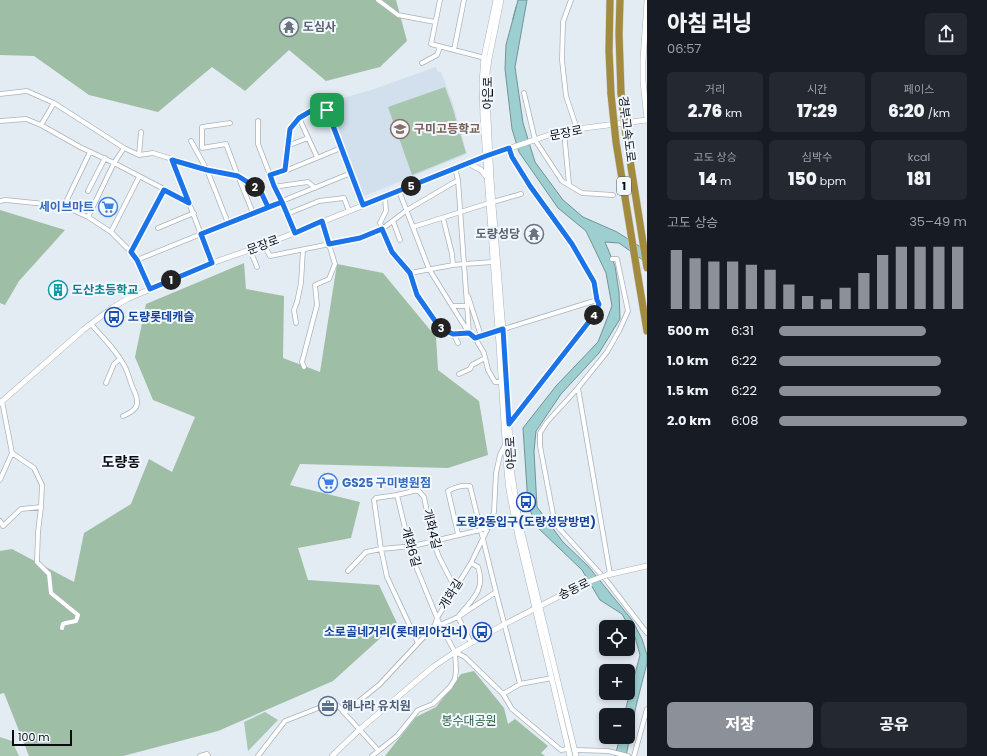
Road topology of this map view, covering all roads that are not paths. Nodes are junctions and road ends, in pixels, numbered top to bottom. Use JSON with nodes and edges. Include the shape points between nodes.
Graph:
{"nodes":[{"id":1,"x":378,"y":0,"type":"edge"},
{"id":2,"x":440,"y":0,"type":"edge"},
{"id":3,"x":464,"y":0,"type":"edge"},
{"id":4,"x":496,"y":0,"type":"edge"},
{"id":5,"x":502,"y":0,"type":"edge"},
{"id":6,"x":570,"y":0,"type":"edge"},
{"id":7,"x":610,"y":0,"type":"edge"},
{"id":8,"x":620,"y":0,"type":"edge"},
{"id":9,"x":647,"y":2,"type":"edge"},
{"id":10,"x":435,"y":22,"type":"junction"},
{"id":11,"x":646,"y":26,"type":"edge"},
{"id":12,"x":440,"y":47,"type":"junction"},
{"id":13,"x":454,"y":50,"type":"junction"},
{"id":14,"x":486,"y":58,"type":"junction"},
{"id":15,"x":422,"y":63,"type":"dead end"},
{"id":16,"x":645,"y":81,"type":"edge"},
{"id":17,"x":524,"y":93,"type":"dead end"},
{"id":18,"x":0,"y":94,"type":"edge"},
{"id":19,"x":54,"y":103,"type":"junction"},
{"id":20,"x":299,"y":118,"type":"junction"},
{"id":21,"x":647,"y":119,"type":"edge"},
{"id":22,"x":0,"y":121,"type":"edge"},
{"id":23,"x":258,"y":121,"type":"dead end"},
{"id":24,"x":230,"y":123,"type":"dead end"},
{"id":25,"x":41,"y":125,"type":"junction"},
{"id":26,"x":577,"y":129,"type":"junction"},
{"id":27,"x":141,"y":132,"type":"dead end"},
{"id":28,"x":564,"y":132,"type":"junction"},
{"id":29,"x":308,"y":138,"type":"junction"},
{"id":30,"x":535,"y":140,"type":"junction"},
{"id":31,"x":191,"y":141,"type":"dead end"},
{"id":32,"x":287,"y":146,"type":"junction"},
{"id":33,"x":124,"y":148,"type":"junction"},
{"id":34,"x":202,"y":148,"type":"junction"},
{"id":35,"x":341,"y":148,"type":"junction"},
{"id":36,"x":509,"y":148,"type":"junction"},
{"id":37,"x":196,"y":149,"type":"junction"},
{"id":38,"x":90,"y":152,"type":"junction"},
{"id":39,"x":138,"y":155,"type":"junction"},
{"id":40,"x":488,"y":155,"type":"junction"},
{"id":41,"x":316,"y":157,"type":"junction"},
{"id":42,"x":105,"y":158,"type":"junction"},
{"id":43,"x":172,"y":160,"type":"junction"},
{"id":44,"x":114,"y":163,"type":"junction"},
{"id":45,"x":468,"y":163,"type":"junction"},
{"id":46,"x":455,"y":168,"type":"junction"},
{"id":47,"x":207,"y":170,"type":"junction"},
{"id":48,"x":285,"y":170,"type":"junction"},
{"id":49,"x":351,"y":173,"type":"junction"},
{"id":50,"x":270,"y":175,"type":"junction"},
{"id":51,"x":238,"y":176,"type":"junction"},
{"id":52,"x":139,"y":177,"type":"junction"},
{"id":53,"x":487,"y":177,"type":"junction"},
{"id":54,"x":458,"y":180,"type":"junction"},
{"id":55,"x":569,"y":184,"type":"junction"},
{"id":56,"x":274,"y":186,"type":"junction"},
{"id":57,"x":315,"y":188,"type":"junction"},
{"id":58,"x":164,"y":190,"type":"junction"},
{"id":59,"x":88,"y":191,"type":"dead end"},
{"id":60,"x":399,"y":191,"type":"junction"},
{"id":61,"x":521,"y":194,"type":"dead end"},
{"id":62,"x":613,"y":195,"type":"dead end"},
{"id":63,"x":385,"y":197,"type":"junction"},
{"id":64,"x":0,"y":201,"type":"edge"},
{"id":65,"x":282,"y":202,"type":"junction"},
{"id":66,"x":189,"y":203,"type":"junction"},
{"id":67,"x":491,"y":203,"type":"junction"},
{"id":68,"x":363,"y":205,"type":"junction"},
{"id":69,"x":64,"y":206,"type":"junction"},
{"id":70,"x":268,"y":207,"type":"junction"},
{"id":71,"x":407,"y":210,"type":"junction"},
{"id":72,"x":349,"y":211,"type":"junction"},
{"id":73,"x":460,"y":212,"type":"junction"},
{"id":74,"x":194,"y":213,"type":"junction"},
{"id":75,"x":253,"y":213,"type":"junction"},
{"id":76,"x":287,"y":214,"type":"junction"},
{"id":77,"x":88,"y":217,"type":"junction"},
{"id":78,"x":443,"y":218,"type":"junction"},
{"id":79,"x":322,"y":221,"type":"junction"},
{"id":80,"x":393,"y":221,"type":"junction"},
{"id":81,"x":228,"y":223,"type":"junction"},
{"id":82,"x":158,"y":228,"type":"dead end"},
{"id":83,"x":413,"y":228,"type":"junction"},
{"id":84,"x":382,"y":229,"type":"junction"},
{"id":85,"x":111,"y":232,"type":"junction"},
{"id":86,"x":295,"y":233,"type":"junction"},
{"id":87,"x":201,"y":234,"type":"junction"},
{"id":88,"x":400,"y":240,"type":"dead end"},
{"id":89,"x":329,"y":244,"type":"junction"},
{"id":90,"x":264,"y":245,"type":"junction"},
{"id":91,"x":250,"y":250,"type":"junction"},
{"id":92,"x":303,"y":250,"type":"junction"},
{"id":93,"x":131,"y":252,"type":"junction"},
{"id":94,"x":612,"y":259,"type":"dead end"},
{"id":95,"x":137,"y":260,"type":"junction"},
{"id":96,"x":493,"y":262,"type":"junction"},
{"id":97,"x":212,"y":263,"type":"junction"},
{"id":98,"x":464,"y":264,"type":"junction"},
{"id":99,"x":453,"y":265,"type":"junction"},
{"id":100,"x":257,"y":267,"type":"dead end"},
{"id":101,"x":647,"y":268,"type":"edge"},
{"id":102,"x":429,"y":269,"type":"junction"},
{"id":103,"x":410,"y":273,"type":"junction"},
{"id":104,"x":150,"y":289,"type":"junction"},
{"id":105,"x":466,"y":292,"type":"junction"},
{"id":106,"x":597,"y":300,"type":"junction"},
{"id":107,"x":452,"y":306,"type":"junction"},
{"id":108,"x":466,"y":306,"type":"junction"},
{"id":109,"x":296,"y":323,"type":"dead end"},
{"id":110,"x":92,"y":324,"type":"junction"},
{"id":111,"x":501,"y":330,"type":"junction"},
{"id":112,"x":647,"y":331,"type":"edge"},
{"id":113,"x":469,"y":333,"type":"junction"},
{"id":114,"x":453,"y":334,"type":"junction"},
{"id":115,"x":481,"y":336,"type":"junction"},
{"id":116,"x":475,"y":338,"type":"junction"},
{"id":117,"x":458,"y":343,"type":"dead end"},
{"id":118,"x":485,"y":358,"type":"junction"},
{"id":119,"x":120,"y":359,"type":"junction"},
{"id":120,"x":304,"y":367,"type":"dead end"},
{"id":121,"x":459,"y":374,"type":"dead end"},
{"id":122,"x":501,"y":382,"type":"junction"},
{"id":123,"x":106,"y":383,"type":"dead end"},
{"id":124,"x":578,"y":388,"type":"junction"},
{"id":125,"x":1,"y":402,"type":"edge"},
{"id":126,"x":123,"y":416,"type":"dead end"},
{"id":127,"x":509,"y":424,"type":"junction"},
{"id":128,"x":505,"y":445,"type":"junction"},
{"id":129,"x":12,"y":453,"type":"junction"},
{"id":130,"x":0,"y":480,"type":"edge"},
{"id":131,"x":398,"y":495,"type":"junction"},
{"id":132,"x":41,"y":507,"type":"junction"},
{"id":133,"x":514,"y":519,"type":"junction"},
{"id":134,"x":0,"y":520,"type":"edge"},
{"id":135,"x":488,"y":528,"type":"junction"},
{"id":136,"x":480,"y":530,"type":"junction"},
{"id":137,"x":458,"y":534,"type":"junction"},
{"id":138,"x":482,"y":537,"type":"junction"},
{"id":139,"x":433,"y":541,"type":"junction"},
{"id":140,"x":409,"y":546,"type":"junction"},
{"id":141,"x":381,"y":549,"type":"junction"},
{"id":142,"x":471,"y":563,"type":"junction"},
{"id":143,"x":647,"y":566,"type":"edge"},
{"id":144,"x":348,"y":571,"type":"dead end"},
{"id":145,"x":608,"y":574,"type":"junction"},
{"id":146,"x":455,"y":588,"type":"junction"},
{"id":147,"x":496,"y":592,"type":"junction"},
{"id":148,"x":541,"y":606,"type":"junction"},
{"id":149,"x":535,"y":609,"type":"junction"},
{"id":150,"x":458,"y":617,"type":"junction"},
{"id":151,"x":437,"y":618,"type":"junction"},
{"id":152,"x":505,"y":624,"type":"junction"},
{"id":153,"x":440,"y":625,"type":"junction"},
{"id":154,"x":62,"y":628,"type":"dead end"},
{"id":155,"x":647,"y":633,"type":"edge"},
{"id":156,"x":418,"y":643,"type":"junction"},
{"id":157,"x":472,"y":643,"type":"junction"},
{"id":158,"x":455,"y":652,"type":"junction"},
{"id":159,"x":552,"y":678,"type":"junction"},
{"id":160,"x":520,"y":684,"type":"junction"},
{"id":161,"x":503,"y":694,"type":"junction"},
{"id":162,"x":647,"y":709,"type":"edge"},
{"id":163,"x":344,"y":713,"type":"junction"},
{"id":164,"x":359,"y":730,"type":"junction"},
{"id":165,"x":378,"y":750,"type":"junction"},
{"id":166,"x":568,"y":750,"type":"junction"},
{"id":167,"x":576,"y":753,"type":"edge"},
{"id":168,"x":610,"y":753,"type":"edge"},
{"id":169,"x":200,"y":756,"type":"edge"},
{"id":170,"x":208,"y":756,"type":"edge"},
{"id":171,"x":258,"y":756,"type":"edge"},
{"id":172,"x":332,"y":756,"type":"edge"},
{"id":173,"x":372,"y":756,"type":"edge"},
{"id":174,"x":570,"y":756,"type":"edge"},
{"id":175,"x":628,"y":756,"type":"edge"},
{"id":176,"x":634,"y":756,"type":"edge"}],
"edges":[{"from":1,"to":10,"type":"street","via":[[398,15]]},
{"from":2,"to":10,"type":"street"},
{"from":3,"to":13,"type":"street"},
{"from":4,"to":14,"type":"street","name":"야은로"},
{"from":5,"to":14,"type":"street","name":"야은로"},
{"from":6,"to":26,"type":"street","via":[[563,22],[562,60],[566,96]]},
{"from":7,"to":112,"type":"highway","name":"경부고속도로","number":"1","bridge":true,"via":[[609,51],[616,142]]},
{"from":8,"to":101,"type":"highway","name":"경부고속도로","number":"1","bridge":true,"via":[[621,93]]},
{"from":9,"to":11,"type":"street"},
{"from":10,"to":12,"type":"street","via":[[432,44]]},
{"from":11,"to":16,"type":"street"},
{"from":12,"to":13,"type":"street"},
{"from":12,"to":15,"type":"street","via":[[437,55]]},
{"from":13,"to":14,"type":"street"},
{"from":14,"to":40,"type":"street","name":"야은로"},
{"from":16,"to":21,"type":"street"},
{"from":17,"to":30,"type":"street"},
{"from":18,"to":19,"type":"street","via":[[27,91]]},
{"from":19,"to":25,"type":"street"},
{"from":19,"to":33,"type":"street"},
{"from":20,"to":29,"type":"street"},
{"from":20,"to":32,"type":"street","via":[[290,129]]},
{"from":20,"to":35,"type":"street","via":[[323,104]]},
{"from":21,"to":26,"type":"street","name":"문장로"},
{"from":22,"to":25,"type":"street","via":[[26,119]]},
{"from":23,"to":50,"type":"street","via":[[258,144]]},
{"from":24,"to":34,"type":"street","via":[[202,127]]},
{"from":25,"to":38,"type":"street"},
{"from":26,"to":28,"type":"street","name":"문장로"},
{"from":27,"to":39,"type":"street"},
{"from":28,"to":30,"type":"street","name":"문장로"},
{"from":28,"to":55,"type":"street"},
{"from":29,"to":32,"type":"street"},
{"from":29,"to":41,"type":"street"},
{"from":30,"to":36,"type":"street","name":"문장로"},
{"from":30,"to":55,"type":"street","via":[[562,180]]},
{"from":31,"to":37,"type":"street"},
{"from":32,"to":48,"type":"street"},
{"from":33,"to":39,"type":"street"},
{"from":33,"to":44,"type":"street"},
{"from":34,"to":37,"type":"street"},
{"from":34,"to":51,"type":"street","via":[[226,144]]},
{"from":35,"to":41,"type":"street"},
{"from":35,"to":49,"type":"street"},
{"from":36,"to":40,"type":"street","name":"문장로"},
{"from":36,"to":106,"type":"street","via":[[530,186],[576,250],[594,282]]},
{"from":37,"to":47,"type":"street"},
{"from":38,"to":42,"type":"street"},
{"from":38,"to":69,"type":"street"},
{"from":39,"to":43,"type":"street","via":[[152,153]]},
{"from":40,"to":45,"type":"street","name":"문장로"},
{"from":40,"to":53,"type":"street","name":"야은로"},
{"from":40,"to":67,"type":"street","name":"야은로"},
{"from":41,"to":48,"type":"street"},
{"from":42,"to":44,"type":"street"},
{"from":42,"to":59,"type":"street"},
{"from":43,"to":47,"type":"street"},
{"from":43,"to":66,"type":"street"},
{"from":44,"to":52,"type":"street"},
{"from":44,"to":77,"type":"street"},
{"from":45,"to":46,"type":"street","name":"문장로"},
{"from":45,"to":53,"type":"street","via":[[481,170]]},
{"from":46,"to":54,"type":"street"},
{"from":46,"to":60,"type":"street","name":"문장로"},
{"from":47,"to":51,"type":"street"},
{"from":47,"to":81,"type":"street"},
{"from":48,"to":50,"type":"street"},
{"from":49,"to":57,"type":"street"},
{"from":49,"to":68,"type":"street"},
{"from":50,"to":56,"type":"street"},
{"from":51,"to":70,"type":"street","via":[[260,190]]},
{"from":51,"to":75,"type":"street"},
{"from":52,"to":58,"type":"street"},
{"from":52,"to":85,"type":"street"},
{"from":53,"to":67,"type":"street","name":"야은로"},
{"from":54,"to":71,"type":"street"},
{"from":54,"to":73,"type":"street"},
{"from":55,"to":62,"type":"street","via":[[582,193]]},
{"from":56,"to":57,"type":"street","via":[[308,182]]},
{"from":56,"to":65,"type":"street"},
{"from":57,"to":65,"type":"street"},
{"from":58,"to":66,"type":"street"},
{"from":58,"to":93,"type":"street"},
{"from":60,"to":63,"type":"street","name":"문장로"},
{"from":60,"to":71,"type":"street"},
{"from":61,"to":67,"type":"street"},
{"from":63,"to":68,"type":"street","name":"문장로"},
{"from":63,"to":84,"type":"street","via":[[386,211],[380,223]]},
{"from":64,"to":69,"type":"street"},
{"from":65,"to":70,"type":"street"},
{"from":65,"to":76,"type":"street"},
{"from":66,"to":74,"type":"street"},
{"from":67,"to":73,"type":"street"},
{"from":67,"to":96,"type":"street","name":"야은로"},
{"from":67,"to":111,"type":"street","name":"야은로"},
{"from":68,"to":72,"type":"street","name":"문장로"},
{"from":69,"to":77,"type":"street"},
{"from":70,"to":75,"type":"street"},
{"from":71,"to":80,"type":"street"},
{"from":71,"to":83,"type":"street"},
{"from":72,"to":76,"type":"street","via":[[344,198],[320,201]]},
{"from":72,"to":79,"type":"street","name":"문장로"},
{"from":73,"to":78,"type":"street"},
{"from":73,"to":98,"type":"street"},
{"from":74,"to":82,"type":"street"},
{"from":74,"to":87,"type":"street"},
{"from":75,"to":81,"type":"street"},
{"from":76,"to":86,"type":"street"},
{"from":77,"to":85,"type":"street"},
{"from":78,"to":83,"type":"street"},
{"from":78,"to":99,"type":"street"},
{"from":79,"to":86,"type":"street","name":"문장로"},
{"from":79,"to":89,"type":"street"},
{"from":80,"to":84,"type":"street"},
{"from":80,"to":88,"type":"street"},
{"from":81,"to":87,"type":"street"},
{"from":83,"to":102,"type":"street"},
{"from":84,"to":89,"type":"street","via":[[360,238]]},
{"from":84,"to":103,"type":"street","via":[[392,252]]},
{"from":85,"to":93,"type":"street"},
{"from":86,"to":90,"type":"street","name":"문장로"},
{"from":87,"to":95,"type":"street"},
{"from":87,"to":97,"type":"street"},
{"from":89,"to":92,"type":"street"},
{"from":89,"to":120,"type":"street","via":[[335,264],[329,279],[315,285],[317,305],[302,362]]},
{"from":90,"to":91,"type":"street","name":"문장로"},
{"from":90,"to":92,"type":"street","via":[[270,256]]},
{"from":91,"to":97,"type":"street","name":"문장로"},
{"from":91,"to":100,"type":"street"},
{"from":92,"to":109,"type":"street","via":[[301,283],[294,310]]},
{"from":93,"to":95,"type":"street"},
{"from":94,"to":124,"type":"street","via":[[618,259],[628,311],[607,352]]},
{"from":95,"to":104,"type":"street"},
{"from":96,"to":98,"type":"street"},
{"from":96,"to":111,"type":"street","name":"야은로"},
{"from":97,"to":104,"type":"street","name":"문장로"},
{"from":98,"to":99,"type":"street"},
{"from":98,"to":105,"type":"street"},
{"from":99,"to":102,"type":"street"},
{"from":102,"to":103,"type":"street"},
{"from":102,"to":107,"type":"street"},
{"from":103,"to":114,"type":"street","via":[[417,295],[440,328]]},
{"from":104,"to":110,"type":"street","name":"문장로","via":[[112,308]]},
{"from":105,"to":108,"type":"street"},
{"from":105,"to":115,"type":"street"},
{"from":106,"to":111,"type":"street"},
{"from":106,"to":127,"type":"street","via":[[599,304],[595,314]]},
{"from":107,"to":108,"type":"street"},
{"from":107,"to":113,"type":"street"},
{"from":108,"to":113,"type":"street"},
{"from":110,"to":119,"type":"street"},
{"from":110,"to":125,"type":"street","name":"문장로"},
{"from":111,"to":115,"type":"street"},
{"from":111,"to":122,"type":"street","name":"야은로"},
{"from":111,"to":127,"type":"street","name":"야은로"},
{"from":113,"to":114,"type":"street"},
{"from":113,"to":116,"type":"street"},
{"from":114,"to":117,"type":"street"},
{"from":115,"to":116,"type":"street"},
{"from":116,"to":118,"type":"street"},
{"from":118,"to":121,"type":"street"},
{"from":118,"to":122,"type":"street","via":[[495,382]]},
{"from":119,"to":123,"type":"street","via":[[114,364]]},
{"from":119,"to":126,"type":"street","via":[[138,402],[134,410]]},
{"from":122,"to":128,"type":"street","name":"야은로"},
{"from":124,"to":145,"type":"street"},
{"from":124,"to":155,"type":"street","via":[[540,433],[540,446],[554,514],[558,527],[607,581]]},
{"from":125,"to":129,"type":"street"},
{"from":127,"to":148,"type":"street","name":"야은로","via":[[511,468],[518,513]]},
{"from":128,"to":133,"type":"street","name":"야은로"},
{"from":128,"to":135,"type":"street","name":"개화길","via":[[496,473],[494,512]]},
{"from":129,"to":130,"type":"street"},
{"from":129,"to":132,"type":"street","via":[[34,468],[42,485]]},
{"from":131,"to":139,"type":"street","name":"개화4길","via":[[418,490],[424,497]]},
{"from":131,"to":140,"type":"street","name":"개화6길"},
{"from":131,"to":141,"type":"street","via":[[375,499]]},
{"from":132,"to":134,"type":"street","via":[[22,508],[3,526]]},
{"from":132,"to":154,"type":"street","via":[[37,562],[49,574],[51,593],[78,614],[76,621],[66,622]]},
{"from":133,"to":135,"type":"street"},
{"from":133,"to":149,"type":"street","name":"야은로"},
{"from":135,"to":136,"type":"street"},
{"from":135,"to":138,"type":"street","name":"개화길"},
{"from":136,"to":137,"type":"street"},
{"from":136,"to":137,"type":"street","via":[[470,486],[464,485],[448,491]]},
{"from":136,"to":138,"type":"street"},
{"from":137,"to":139,"type":"street"},
{"from":138,"to":142,"type":"street","name":"개화길"},
{"from":138,"to":147,"type":"street"},
{"from":139,"to":140,"type":"street"},
{"from":139,"to":146,"type":"street","name":"개화4길"},
{"from":140,"to":141,"type":"street"},
{"from":140,"to":151,"type":"street","name":"개화6길"},
{"from":141,"to":144,"type":"street","via":[[366,552]]},
{"from":141,"to":156,"type":"street","via":[[387,577]]},
{"from":142,"to":146,"type":"street","name":"개화길"},
{"from":142,"to":150,"type":"street","via":[[478,567],[481,586]]},
{"from":143,"to":145,"type":"street","name":"송동로"},
{"from":145,"to":148,"type":"street","name":"송동로","bridge":true},
{"from":146,"to":151,"type":"street","name":"개화길"},
{"from":147,"to":150,"type":"street"},
{"from":147,"to":152,"type":"street"},
{"from":148,"to":149,"type":"street","name":"송동로"},
{"from":148,"to":167,"type":"street","name":"야은로"},
{"from":149,"to":152,"type":"street","name":"송동로"},
{"from":149,"to":159,"type":"street","name":"야은로"},
{"from":150,"to":153,"type":"street"},
{"from":150,"to":157,"type":"street"},
{"from":151,"to":153,"type":"street"},
{"from":151,"to":156,"type":"street","name":"개화길"},
{"from":152,"to":157,"type":"street","name":"송동로"},
{"from":152,"to":160,"type":"street"},
{"from":153,"to":158,"type":"street"},
{"from":156,"to":163,"type":"street","name":"개화길","via":[[379,685]]},
{"from":157,"to":158,"type":"street","name":"송동로"},
{"from":158,"to":161,"type":"street","via":[[465,657]]},
{"from":158,"to":164,"type":"street","name":"송동로","via":[[433,667]]},
{"from":158,"to":165,"type":"street","via":[[456,670],[450,687],[433,704],[418,710],[397,736]]},
{"from":159,"to":160,"type":"street"},
{"from":159,"to":166,"type":"street","name":"야은로"},
{"from":160,"to":161,"type":"street"},
{"from":161,"to":166,"type":"street","via":[[512,710],[561,750]]},
{"from":162,"to":176,"type":"street"},
{"from":163,"to":164,"type":"street"},
{"from":163,"to":171,"type":"street","via":[[338,706],[321,707],[285,721]]},
{"from":164,"to":165,"type":"street"},
{"from":164,"to":172,"type":"street","name":"송동로"},
{"from":165,"to":173,"type":"street"},
{"from":166,"to":174,"type":"street","name":"야은로"},
{"from":167,"to":168,"type":"street"},
{"from":168,"to":175,"type":"street"},
{"from":169,"to":170,"type":"street"}]}
